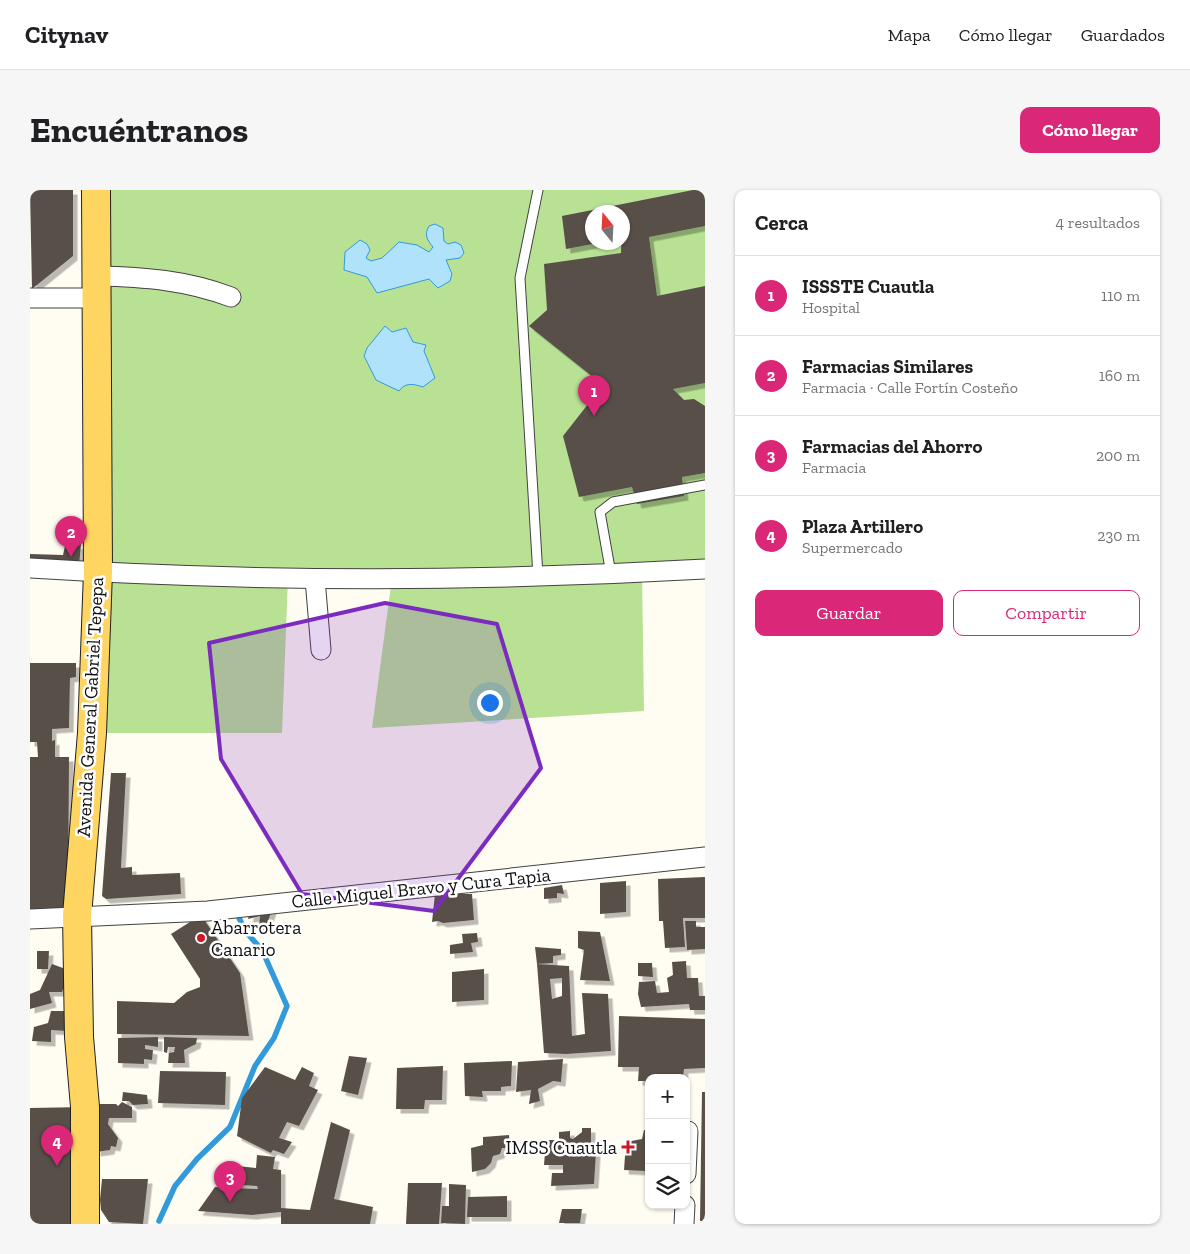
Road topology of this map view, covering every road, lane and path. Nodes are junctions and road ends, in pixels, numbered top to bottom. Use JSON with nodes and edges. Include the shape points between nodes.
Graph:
{"nodes":[{"id":1,"x":96,"y":190,"type":"edge"},
{"id":2,"x":538,"y":190,"type":"edge"},
{"id":3,"x":96,"y":287,"type":"junction"},
{"id":4,"x":230,"y":297,"type":"dead end"},
{"id":5,"x":30,"y":298,"type":"edge"},
{"id":6,"x":705,"y":485,"type":"edge"},
{"id":7,"x":30,"y":568,"type":"edge"},
{"id":8,"x":705,"y":569,"type":"edge"},
{"id":9,"x":98,"y":572,"type":"junction"},
{"id":10,"x":611,"y":574,"type":"junction"},
{"id":11,"x":538,"y":576,"type":"junction"},
{"id":12,"x":315,"y":579,"type":"junction"},
{"id":13,"x":321,"y":650,"type":"dead end"},
{"id":14,"x":705,"y":857,"type":"edge"},
{"id":15,"x":77,"y":916,"type":"junction"},
{"id":16,"x":30,"y":919,"type":"edge"},
{"id":17,"x":685,"y":1209,"type":"edge"},
{"id":18,"x":85,"y":1224,"type":"edge"},
{"id":19,"x":684,"y":1224,"type":"edge"}],
"edges":[{"from":1,"to":3,"type":"main road","name":"Avenida General Gabriel Tepepa"},
{"from":2,"to":11,"type":"lane","via":[[520,278]]},
{"from":3,"to":4,"type":"street","via":[[152,278],[202,286]]},
{"from":3,"to":5,"type":"street"},
{"from":3,"to":9,"type":"main road","name":"Avenida General Gabriel Tepepa"},
{"from":6,"to":10,"type":"lane","via":[[613,502],[600,512]]},
{"from":7,"to":9,"type":"street"},
{"from":8,"to":10,"type":"street"},
{"from":9,"to":12,"type":"street"},
{"from":9,"to":15,"type":"main road","name":"Avenida General Gabriel Tepepa","via":[[92,733]]},
{"from":10,"to":11,"type":"street"},
{"from":11,"to":12,"type":"street"},
{"from":12,"to":13,"type":"street"},
{"from":14,"to":15,"type":"street","name":"Calle Miguel Bravo y Cura Tapia","via":[[217,910]]},
{"from":15,"to":16,"type":"street","name":"Calle Miguel Bravo y Cura Tapia"},
{"from":15,"to":18,"type":"main road","name":"Avenida General Gabriel Tepepa","via":[[79,1037],[85,1107]]},
{"from":17,"to":19,"type":"street"}]}
